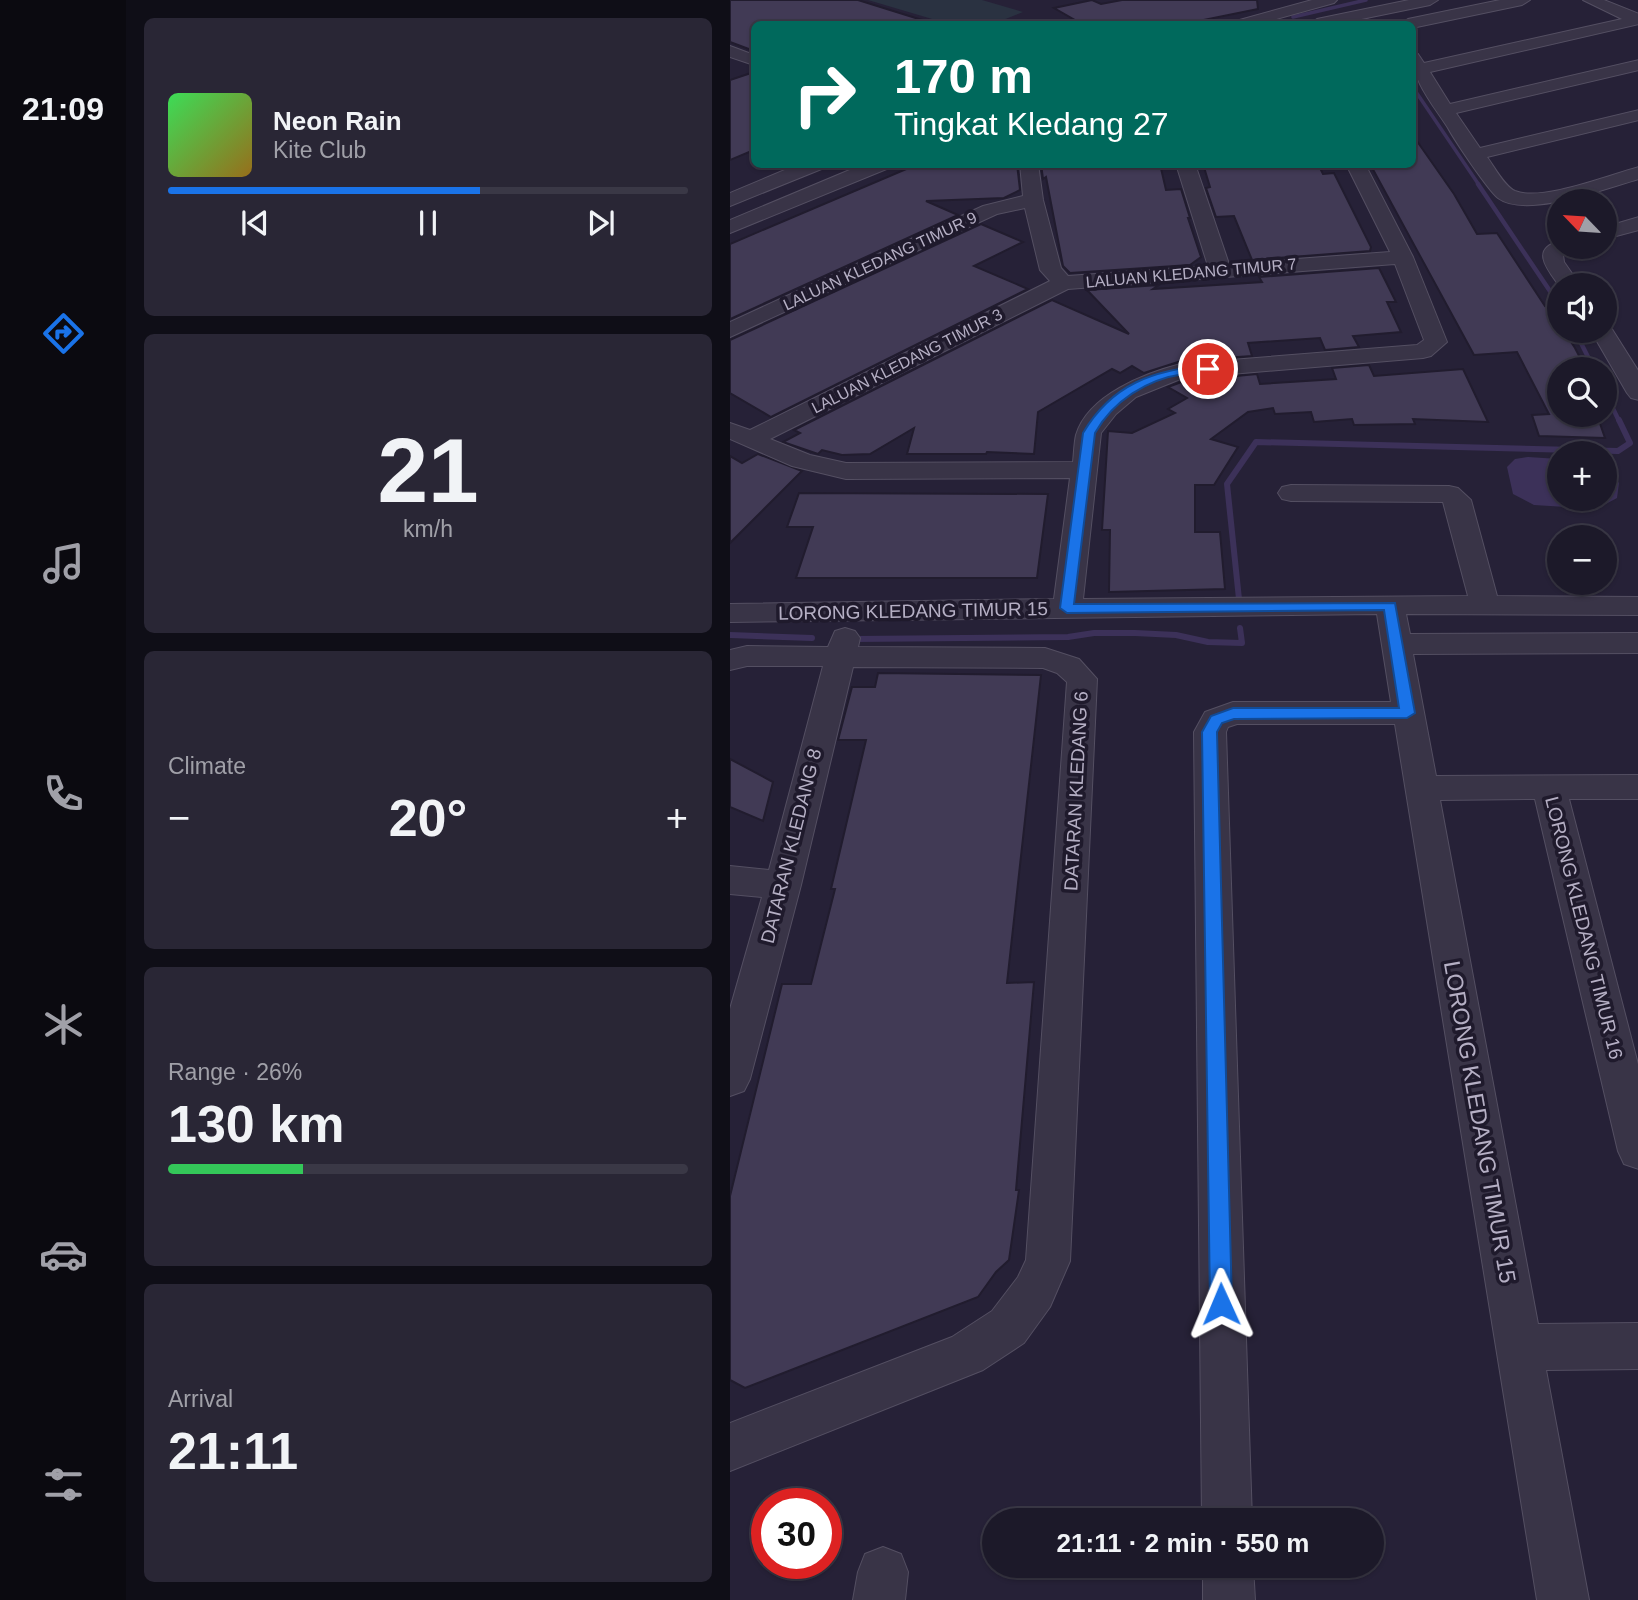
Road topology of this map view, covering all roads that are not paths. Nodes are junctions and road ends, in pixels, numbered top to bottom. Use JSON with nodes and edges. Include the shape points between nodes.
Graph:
{"nodes":[{"id":1,"x":1329,"y":0,"type":"edge"},
{"id":2,"x":1430,"y":0,"type":"edge"},
{"id":3,"x":1441,"y":0,"type":"edge"},
{"id":4,"x":1522,"y":0,"type":"edge"},
{"id":5,"x":1591,"y":0,"type":"edge"},
{"id":6,"x":1406,"y":3,"type":"edge"},
{"id":7,"x":1268,"y":18,"type":"junction"},
{"id":8,"x":1638,"y":20,"type":"edge"},
{"id":9,"x":1255,"y":21,"type":"edge"},
{"id":10,"x":1276,"y":21,"type":"edge"},
{"id":11,"x":1319,"y":21,"type":"edge"},
{"id":12,"x":1330,"y":21,"type":"edge"},
{"id":13,"x":1416,"y":23,"type":"edge"},
{"id":14,"x":730,"y":51,"type":"edge"},
{"id":15,"x":751,"y":60,"type":"edge"},
{"id":16,"x":751,"y":60,"type":"edge"},
{"id":17,"x":1416,"y":63,"type":"edge"},
{"id":18,"x":1638,"y":65,"type":"edge"},
{"id":19,"x":730,"y":66,"type":"edge"},
{"id":20,"x":1446,"y":110,"type":"junction"},
{"id":21,"x":1638,"y":115,"type":"edge"},
{"id":22,"x":1476,"y":154,"type":"junction"},
{"id":23,"x":807,"y":168,"type":"edge"},
{"id":24,"x":872,"y":168,"type":"edge"},
{"id":25,"x":1029,"y":168,"type":"edge"},
{"id":26,"x":1186,"y":168,"type":"edge"},
{"id":27,"x":1357,"y":168,"type":"edge"},
{"id":28,"x":1638,"y":173,"type":"edge"},
{"id":29,"x":730,"y":200,"type":"edge"},
{"id":30,"x":1033,"y":200,"type":"junction"},
{"id":31,"x":1638,"y":223,"type":"edge"},
{"id":32,"x":730,"y":228,"type":"edge"},
{"id":33,"x":1617,"y":229,"type":"edge"},
{"id":34,"x":1403,"y":257,"type":"junction"},
{"id":35,"x":1220,"y":270,"type":"junction"},
{"id":36,"x":1063,"y":283,"type":"junction"},
{"id":37,"x":730,"y":330,"type":"edge"},
{"id":38,"x":1617,"y":343,"type":"edge"},
{"id":39,"x":1638,"y":393,"type":"edge"},
{"id":40,"x":740,"y":435,"type":"edge"},
{"id":41,"x":1083,"y":470,"type":"junction"},
{"id":42,"x":1291,"y":493,"type":"dead end"},
{"id":43,"x":1485,"y":605,"type":"junction"},
{"id":44,"x":1390,"y":606,"type":"junction"},
{"id":45,"x":1638,"y":606,"type":"edge"},
{"id":46,"x":1067,"y":608,"type":"junction"},
{"id":47,"x":730,"y":613,"type":"edge"},
{"id":48,"x":854,"y":614,"type":"junction"},
{"id":49,"x":1638,"y":643,"type":"edge"},
{"id":50,"x":1396,"y":645,"type":"junction"},
{"id":51,"x":838,"y":657,"type":"junction"},
{"id":52,"x":730,"y":660,"type":"edge"},
{"id":53,"x":1407,"y":713,"type":"junction"},
{"id":54,"x":1549,"y":787,"type":"junction"},
{"id":55,"x":1638,"y":787,"type":"edge"},
{"id":56,"x":1422,"y":788,"type":"junction"},
{"id":57,"x":730,"y":880,"type":"edge"},
{"id":58,"x":783,"y":885,"type":"junction"},
{"id":59,"x":730,"y":1079,"type":"edge"},
{"id":60,"x":1638,"y":1150,"type":"edge"},
{"id":61,"x":1638,"y":1346,"type":"edge"},
{"id":62,"x":1520,"y":1348,"type":"junction"},
{"id":63,"x":730,"y":1447,"type":"edge"},
{"id":64,"x":1227,"y":1508,"type":"edge"},
{"id":65,"x":1228,"y":1578,"type":"edge"},
{"id":66,"x":1229,"y":1600,"type":"edge"},
{"id":67,"x":1563,"y":1600,"type":"edge"}],
"edges":[{"from":1,"to":7,"type":"street"},
{"from":2,"to":6,"type":"street"},
{"from":3,"to":6,"type":"street"},
{"from":4,"to":13,"type":"street"},
{"from":5,"to":8,"type":"street"},
{"from":6,"to":11,"type":"street"},
{"from":6,"to":12,"type":"street"},
{"from":7,"to":9,"type":"street"},
{"from":7,"to":10,"type":"street"},
{"from":8,"to":17,"type":"street"},
{"from":14,"to":15,"type":"street"},
{"from":16,"to":19,"type":"street"},
{"from":17,"to":20,"type":"street"},
{"from":18,"to":20,"type":"street"},
{"from":20,"to":22,"type":"street"},
{"from":21,"to":22,"type":"street"},
{"from":22,"to":28,"type":"street","via":[[1505,194],[1516,198],[1548,198]]},
{"from":23,"to":29,"type":"street"},
{"from":24,"to":32,"type":"street"},
{"from":25,"to":30,"type":"street","name":"LALUAN KLEDANG TIMUR 7"},
{"from":26,"to":35,"type":"street"},
{"from":27,"to":34,"type":"street"},
{"from":30,"to":36,"type":"street","name":"LALUAN KLEDANG TIMUR 7","via":[[1051,270]]},
{"from":30,"to":37,"type":"street","name":"LALUAN KLEDANG TIMUR 9","via":[[990,211]]},
{"from":31,"to":33,"type":"street"},
{"from":34,"to":35,"type":"street","name":"LALUAN KLEDANG TIMUR 7"},
{"from":34,"to":41,"type":"street","via":[[1436,342],[1423,351],[1181,371],[1152,379],[1101,412],[1089,433]]},
{"from":35,"to":36,"type":"street","name":"LALUAN KLEDANG TIMUR 7"},
{"from":36,"to":40,"type":"street","name":"LALUAN KLEDANG TIMUR 3"},
{"from":38,"to":39,"type":"street"},
{"from":40,"to":41,"type":"street","via":[[794,460],[846,471]]},
{"from":41,"to":46,"type":"street"},
{"from":42,"to":43,"type":"street","via":[[1449,494],[1458,500]]},
{"from":43,"to":44,"type":"street","name":"LORONG KLEDANG TIMUR 15"},
{"from":43,"to":45,"type":"street","name":"LORONG KLEDANG TIMUR 15"},
{"from":44,"to":46,"type":"street","name":"LORONG KLEDANG TIMUR 15"},
{"from":44,"to":50,"type":"street","name":"LORONG KLEDANG TIMUR 15"},
{"from":46,"to":48,"type":"street","name":"LORONG KLEDANG TIMUR 15"},
{"from":47,"to":48,"type":"street","name":"LORONG KLEDANG TIMUR 15"},
{"from":48,"to":51,"type":"street","name":"DATARAN KLEDANG 8"},
{"from":49,"to":50,"type":"street"},
{"from":50,"to":53,"type":"street","name":"LORONG KLEDANG TIMUR 15"},
{"from":51,"to":52,"type":"street","name":"DATARAN KLEDANG 6","via":[[747,656]]},
{"from":51,"to":58,"type":"street","name":"DATARAN KLEDANG 8"},
{"from":51,"to":63,"type":"street","name":"DATARAN KLEDANG 6","via":[[1045,658],[1068,666],[1082,679],[1048,1261],[1034,1292],[1008,1327],[967,1354]]},
{"from":53,"to":56,"type":"street","name":"LORONG KLEDANG TIMUR 15"},
{"from":53,"to":64,"type":"street","via":[[1233,713],[1216,720],[1210,732]]},
{"from":54,"to":55,"type":"street"},
{"from":54,"to":56,"type":"street"},
{"from":54,"to":60,"type":"street","name":"LORONG KLEDANG TIMUR 16"},
{"from":56,"to":62,"type":"street","name":"LORONG KLEDANG TIMUR 15"},
{"from":57,"to":58,"type":"street"},
{"from":58,"to":59,"type":"street","name":"DATARAN KLEDANG 8"},
{"from":61,"to":62,"type":"street"},
{"from":62,"to":67,"type":"street","name":"LORONG KLEDANG TIMUR 15"},
{"from":65,"to":66,"type":"street"}]}
